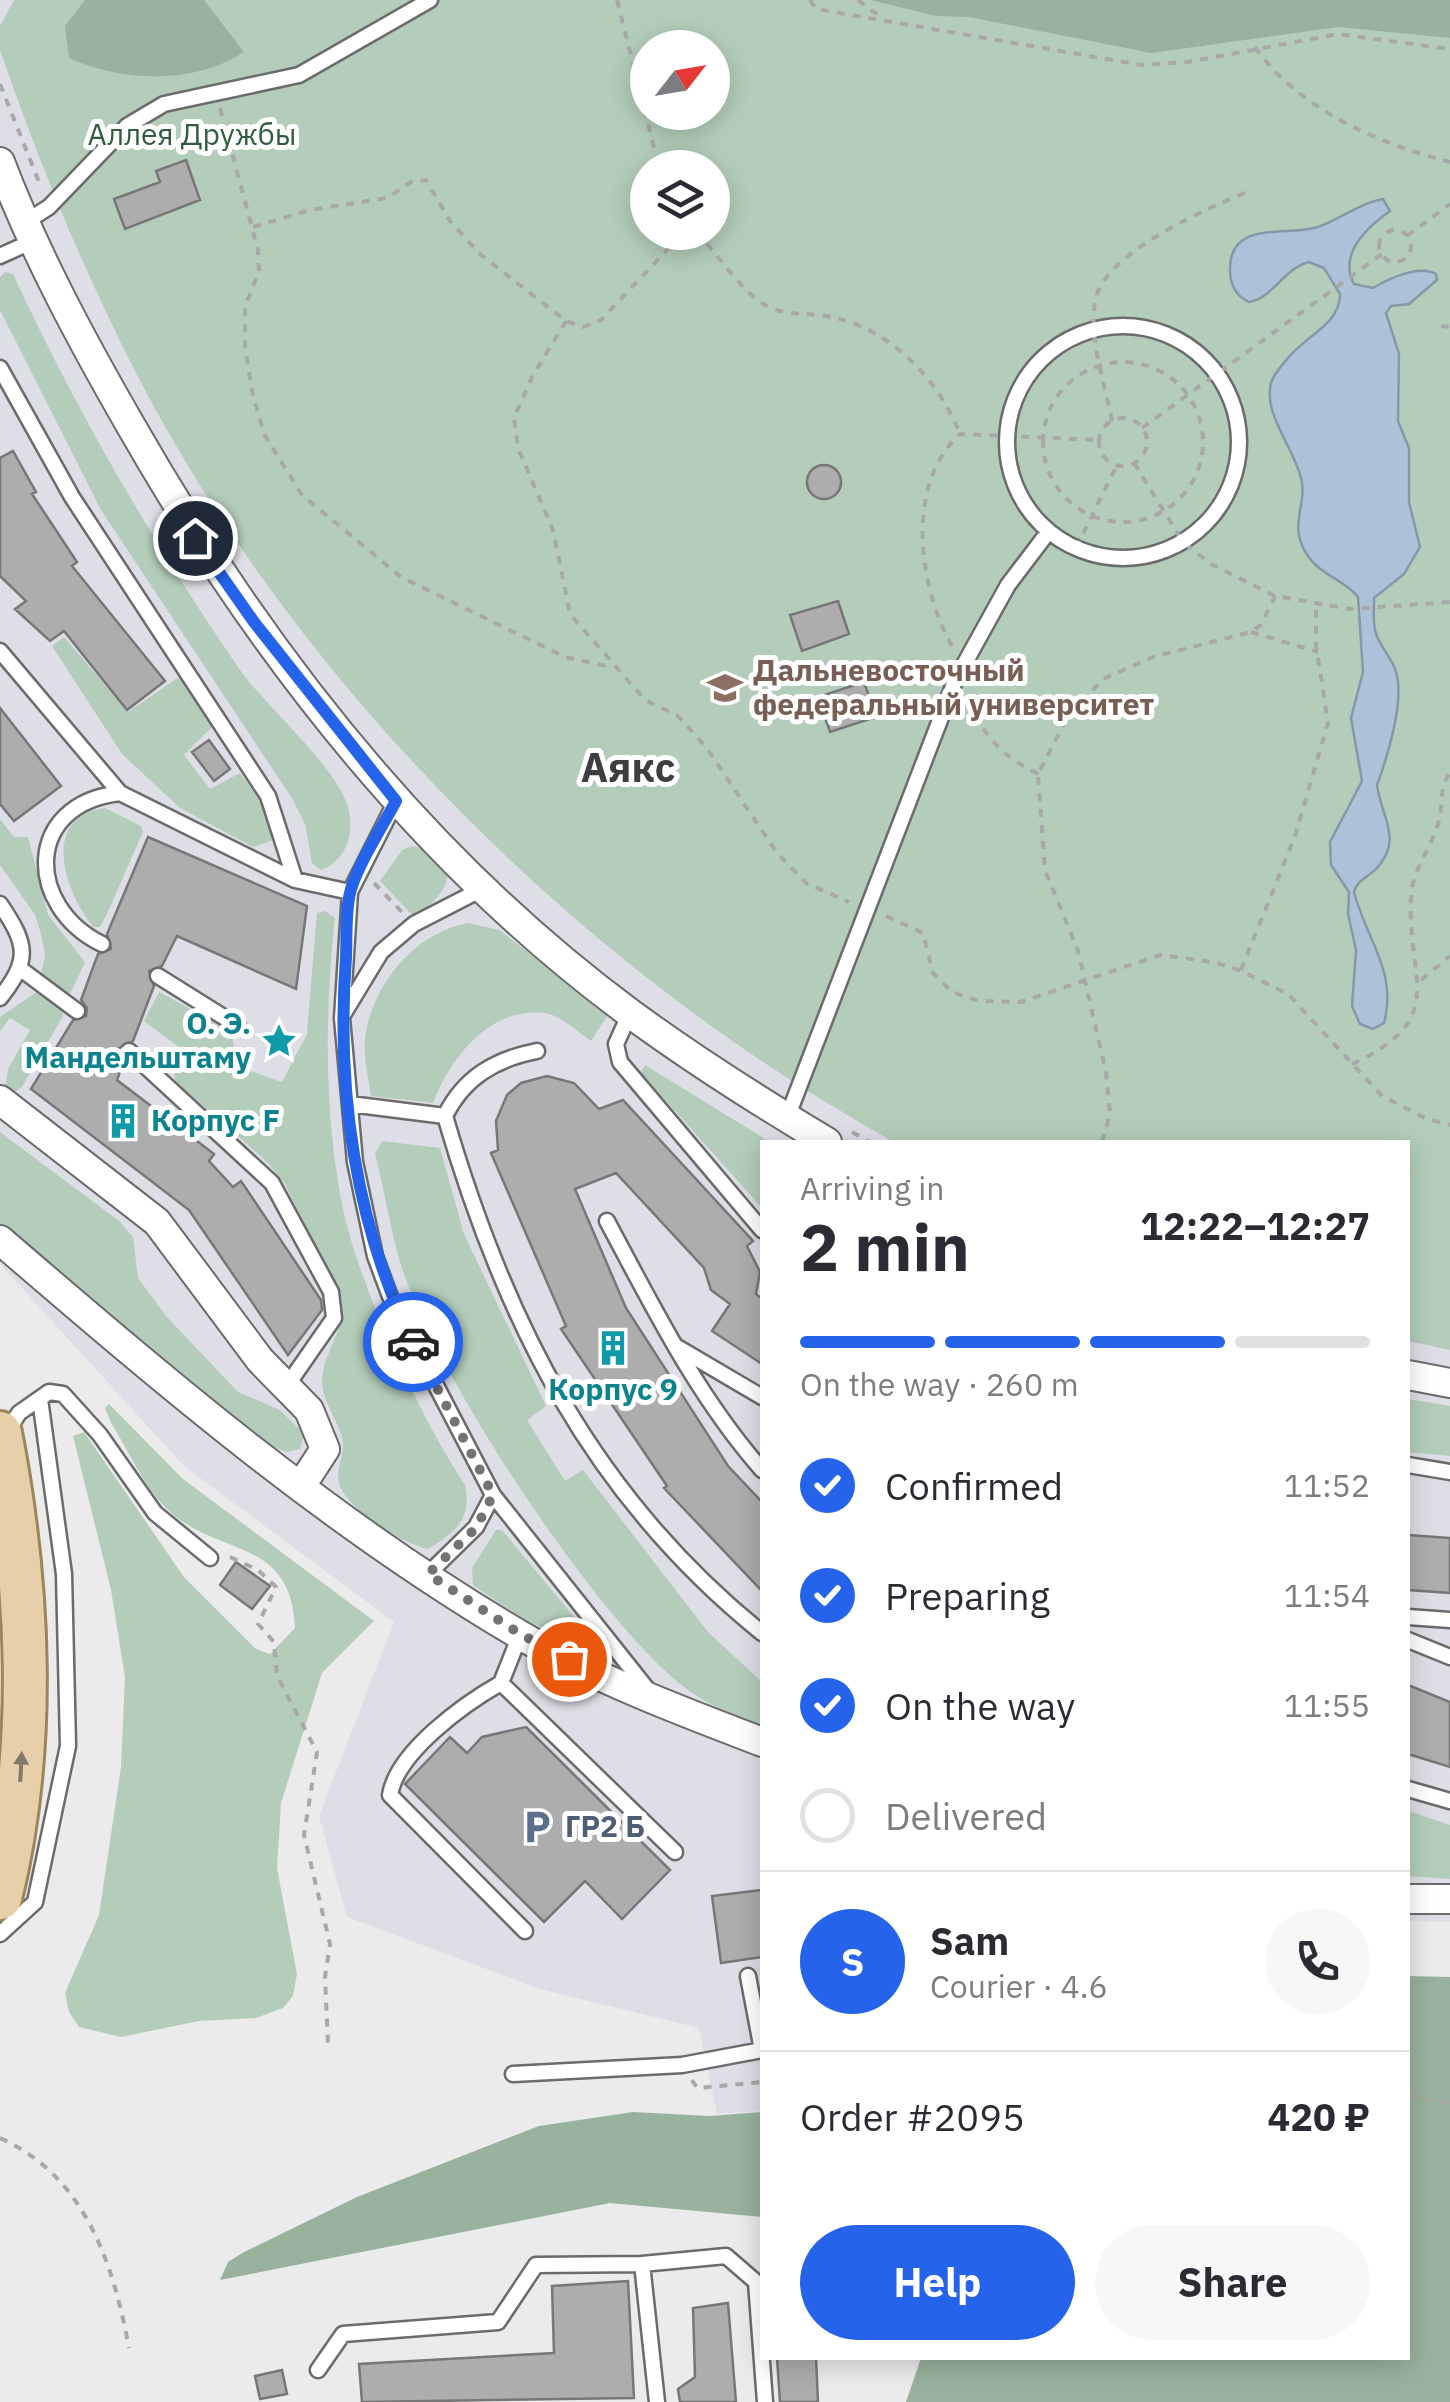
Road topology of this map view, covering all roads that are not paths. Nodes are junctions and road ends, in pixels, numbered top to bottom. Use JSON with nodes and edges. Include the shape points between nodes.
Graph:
{"nodes":[{"id":1,"x":430,"y":0,"type":"edge"},
{"id":2,"x":0,"y":162,"type":"edge"},
{"id":3,"x":28,"y":232,"type":"junction"},
{"id":4,"x":0,"y":256,"type":"edge"},
{"id":5,"x":0,"y":368,"type":"edge"},
{"id":6,"x":1049,"y":531,"type":"junction"},
{"id":7,"x":0,"y":651,"type":"edge"},
{"id":8,"x":120,"y":793,"type":"junction"},
{"id":9,"x":396,"y":801,"type":"junction"},
{"id":10,"x":295,"y":880,"type":"junction"},
{"id":11,"x":484,"y":888,"type":"junction"},
{"id":12,"x":350,"y":892,"type":"junction"},
{"id":13,"x":0,"y":904,"type":"edge"},
{"id":14,"x":102,"y":944,"type":"dead end"},
{"id":15,"x":22,"y":970,"type":"junction"},
{"id":16,"x":158,"y":976,"type":"dead end"},
{"id":17,"x":0,"y":998,"type":"edge"},
{"id":18,"x":76,"y":1012,"type":"dead end"},
{"id":19,"x":630,"y":1013,"type":"junction"},
{"id":20,"x":342,"y":1018,"type":"junction"},
{"id":21,"x":238,"y":1026,"type":"dead end"},
{"id":22,"x":538,"y":1051,"type":"dead end"},
{"id":23,"x":128,"y":1052,"type":"dead end"},
{"id":24,"x":0,"y":1100,"type":"edge"},
{"id":25,"x":350,"y":1104,"type":"junction"},
{"id":26,"x":445,"y":1116,"type":"junction"},
{"id":27,"x":787,"y":1118,"type":"junction"},
{"id":28,"x":833,"y":1134,"type":"edge"},
{"id":29,"x":607,"y":1221,"type":"dead end"},
{"id":30,"x":760,"y":1228,"type":"edge"},
{"id":31,"x":0,"y":1240,"type":"edge"},
{"id":32,"x":673,"y":1344,"type":"junction"},
{"id":33,"x":1410,"y":1375,"type":"edge"},
{"id":34,"x":1450,"y":1383,"type":"edge"},
{"id":35,"x":286,"y":1387,"type":"junction"},
{"id":36,"x":760,"y":1396,"type":"edge"},
{"id":37,"x":40,"y":1398,"type":"junction"},
{"id":38,"x":1,"y":1437,"type":"edge"},
{"id":39,"x":1410,"y":1465,"type":"edge"},
{"id":40,"x":760,"y":1468,"type":"edge"},
{"id":41,"x":1450,"y":1472,"type":"edge"},
{"id":42,"x":301,"y":1486,"type":"junction"},
{"id":43,"x":493,"y":1495,"type":"junction"},
{"id":44,"x":210,"y":1558,"type":"road end"},
{"id":45,"x":428,"y":1574,"type":"junction"},
{"id":46,"x":1410,"y":1617,"type":"edge"},
{"id":47,"x":1450,"y":1620,"type":"edge"},
{"id":48,"x":760,"y":1631,"type":"edge"},
{"id":49,"x":520,"y":1634,"type":"junction"},
{"id":50,"x":1410,"y":1641,"type":"edge"},
{"id":51,"x":1450,"y":1657,"type":"edge"},
{"id":52,"x":501,"y":1684,"type":"junction"},
{"id":53,"x":657,"y":1702,"type":"junction"},
{"id":54,"x":760,"y":1741,"type":"edge"},
{"id":55,"x":1410,"y":1790,"type":"edge"},
{"id":56,"x":1450,"y":1801,"type":"edge"},
{"id":57,"x":675,"y":1852,"type":"dead end"},
{"id":58,"x":0,"y":1898,"type":"edge"},
{"id":59,"x":1410,"y":1899,"type":"edge"},
{"id":60,"x":1450,"y":1899,"type":"edge"},
{"id":61,"x":525,"y":1932,"type":"dead end"},
{"id":62,"x":0,"y":1934,"type":"edge"},
{"id":63,"x":748,"y":1976,"type":"dead end"},
{"id":64,"x":760,"y":2039,"type":"edge"},
{"id":65,"x":760,"y":2050,"type":"edge"},
{"id":66,"x":513,"y":2074,"type":"dead end"},
{"id":67,"x":642,"y":2264,"type":"junction"},
{"id":68,"x":760,"y":2335,"type":"edge"},
{"id":69,"x":762,"y":2360,"type":"edge"},
{"id":70,"x":318,"y":2370,"type":"dead end"},
{"id":71,"x":657,"y":2402,"type":"edge"},
{"id":72,"x":765,"y":2402,"type":"edge"}],
"edges":[{"from":1,"to":3,"type":"lane","via":[[298,74],[164,104],[127,126]]},
{"from":2,"to":3,"type":"street"},
{"from":3,"to":4,"type":"lane"},
{"from":3,"to":9,"type":"street","via":[[195,538]]},
{"from":5,"to":10,"type":"lane","via":[[72,498],[268,796]]},
{"from":6,"to":6,"type":"lane","via":[[1076,548],[1127,558],[1183,542],[1217,512],[1238,465],[1236,413],[1217,373],[1193,349],[1133,326],[1094,329],[1070,338],[1030,372],[1008,433],[1011,471],[1020,495]]},
{"from":6,"to":27,"type":"lane","via":[[1008,585],[955,681]]},
{"from":7,"to":8,"type":"lane"},
{"from":8,"to":10,"type":"lane"},
{"from":8,"to":14,"type":"lane","via":[[65,811],[48,844],[58,909]]},
{"from":9,"to":11,"type":"street"},
{"from":9,"to":12,"type":"lane"},
{"from":10,"to":12,"type":"lane"},
{"from":11,"to":19,"type":"street"},
{"from":11,"to":20,"type":"lane","via":[[414,924],[381,952]]},
{"from":12,"to":20,"type":"lane"},
{"from":13,"to":15,"type":"lane","via":[[22,952]]},
{"from":15,"to":17,"type":"lane"},
{"from":15,"to":18,"type":"lane"},
{"from":16,"to":21,"type":"lane"},
{"from":19,"to":27,"type":"street"},
{"from":19,"to":30,"type":"lane","via":[[616,1044],[620,1062]]},
{"from":20,"to":25,"type":"lane"},
{"from":22,"to":26,"type":"lane","via":[[504,1058],[472,1079]]},
{"from":23,"to":35,"type":"lane","via":[[272,1183],[331,1292],[334,1318]]},
{"from":24,"to":35,"type":"street","via":[[157,1222]]},
{"from":25,"to":26,"type":"lane"},
{"from":25,"to":43,"type":"lane","via":[[375,1256]]},
{"from":26,"to":48,"type":"lane","via":[[471,1206],[572,1423],[640,1517]]},
{"from":27,"to":28,"type":"street"},
{"from":29,"to":32,"type":"lane"},
{"from":31,"to":42,"type":"street","via":[[212,1422]]},
{"from":32,"to":36,"type":"lane"},
{"from":32,"to":40,"type":"lane"},
{"from":33,"to":34,"type":"street"},
{"from":35,"to":42,"type":"street","via":[[308,1410],[325,1449]]},
{"from":37,"to":38,"type":"lane"},
{"from":37,"to":44,"type":"lane","via":[[63,1394],[155,1513]]},
{"from":37,"to":62,"type":"lane","via":[[64,1574],[68,1746],[36,1902]]},
{"from":58,"to":38,"type":"main road","one_way":true,"via":[[20,1788],[24,1713],[15,1540]]},
{"from":39,"to":41,"type":"lane"},
{"from":42,"to":45,"type":"street"},
{"from":43,"to":45,"type":"lane","via":[[476,1528]]},
{"from":43,"to":53,"type":"lane"},
{"from":45,"to":49,"type":"street"},
{"from":46,"to":47,"type":"lane"},
{"from":49,"to":52,"type":"lane"},
{"from":49,"to":53,"type":"street"},
{"from":50,"to":51,"type":"lane"},
{"from":52,"to":57,"type":"lane"},
{"from":52,"to":61,"type":"lane","via":[[467,1702],[394,1774],[390,1795]]},
{"from":53,"to":54,"type":"street"},
{"from":55,"to":56,"type":"lane"},
{"from":59,"to":60,"type":"street"},
{"from":63,"to":64,"type":"lane"},
{"from":65,"to":66,"type":"lane","via":[[682,2064]]},
{"from":67,"to":68,"type":"lane","via":[[726,2256],[756,2282]]},
{"from":67,"to":70,"type":"lane","via":[[536,2265],[498,2322],[343,2334]]},
{"from":67,"to":71,"type":"lane"},
{"from":69,"to":72,"type":"lane"}]}
